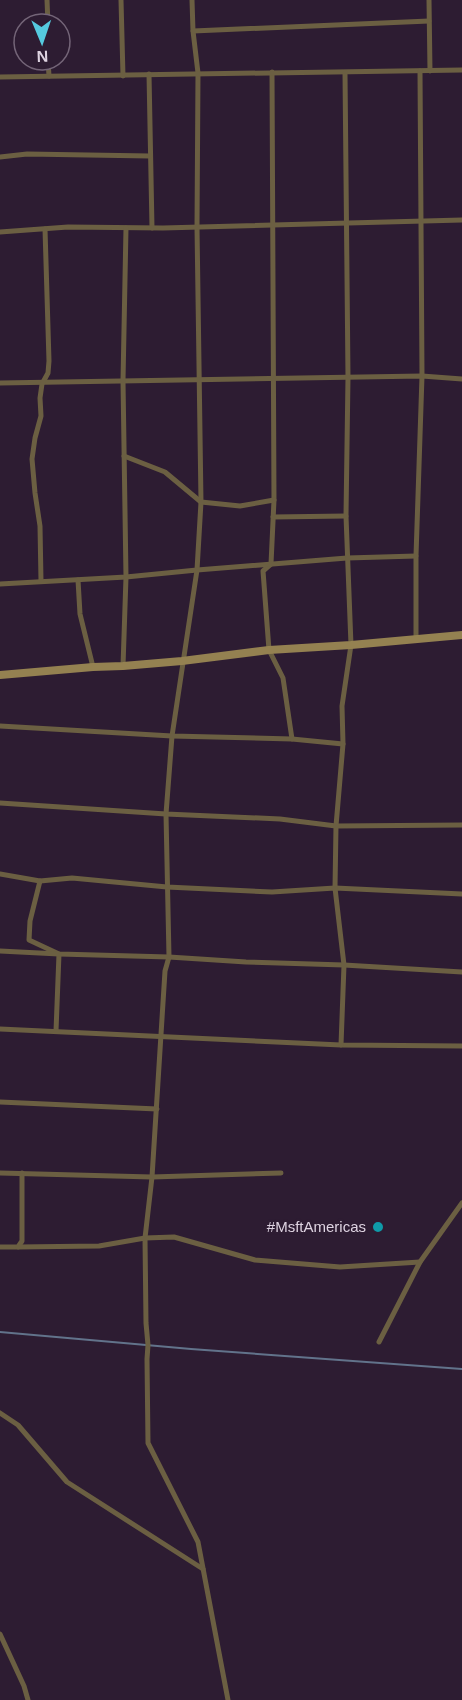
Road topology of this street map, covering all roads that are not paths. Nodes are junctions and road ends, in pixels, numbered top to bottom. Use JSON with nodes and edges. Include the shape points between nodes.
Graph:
{"nodes":[{"id":1,"x":121,"y":0,"type":"edge"},
{"id":2,"x":192,"y":0,"type":"edge"},
{"id":3,"x":429,"y":0,"type":"edge"},
{"id":4,"x":429,"y":21,"type":"junction"},
{"id":5,"x":193,"y":31,"type":"junction"},
{"id":6,"x":462,"y":70,"type":"edge"},
{"id":7,"x":420,"y":71,"type":"junction"},
{"id":8,"x":430,"y":71,"type":"junction"},
{"id":9,"x":49,"y":72,"type":"edge"},
{"id":10,"x":272,"y":72,"type":"junction"},
{"id":11,"x":198,"y":73,"type":"junction"},
{"id":12,"x":345,"y":73,"type":"junction"},
{"id":13,"x":149,"y":75,"type":"junction"},
{"id":14,"x":49,"y":76,"type":"junction"},
{"id":15,"x":123,"y":76,"type":"junction"},
{"id":16,"x":0,"y":77,"type":"edge"},
{"id":17,"x":150,"y":156,"type":"junction"},
{"id":18,"x":0,"y":157,"type":"edge"},
{"id":19,"x":462,"y":220,"type":"edge"},
{"id":20,"x":421,"y":221,"type":"junction"},
{"id":21,"x":346,"y":223,"type":"junction"},
{"id":22,"x":272,"y":225,"type":"junction"},
{"id":23,"x":197,"y":227,"type":"junction"},
{"id":24,"x":126,"y":228,"type":"junction"},
{"id":25,"x":152,"y":228,"type":"junction"},
{"id":26,"x":45,"y":229,"type":"junction"},
{"id":27,"x":0,"y":232,"type":"edge"},
{"id":28,"x":422,"y":376,"type":"junction"},
{"id":29,"x":348,"y":377,"type":"junction"},
{"id":30,"x":274,"y":379,"type":"junction"},
{"id":31,"x":462,"y":379,"type":"edge"},
{"id":32,"x":123,"y":381,"type":"junction"},
{"id":33,"x":198,"y":381,"type":"junction"},
{"id":34,"x":0,"y":383,"type":"edge"},
{"id":35,"x":42,"y":384,"type":"junction"},
{"id":36,"x":124,"y":456,"type":"junction"},
{"id":37,"x":274,"y":500,"type":"junction"},
{"id":38,"x":201,"y":502,"type":"junction"},
{"id":39,"x":346,"y":516,"type":"junction"},
{"id":40,"x":273,"y":517,"type":"junction"},
{"id":41,"x":416,"y":556,"type":"junction"},
{"id":42,"x":347,"y":558,"type":"junction"},
{"id":43,"x":271,"y":564,"type":"junction"},
{"id":44,"x":197,"y":570,"type":"junction"},
{"id":45,"x":126,"y":577,"type":"junction"},
{"id":46,"x":78,"y":580,"type":"junction"},
{"id":47,"x":41,"y":581,"type":"junction"},
{"id":48,"x":0,"y":584,"type":"edge"},
{"id":49,"x":462,"y":635,"type":"edge"},
{"id":50,"x":416,"y":639,"type":"junction"},
{"id":51,"x":351,"y":645,"type":"junction"},
{"id":52,"x":268,"y":650,"type":"junction"},
{"id":53,"x":182,"y":661,"type":"junction"},
{"id":54,"x":123,"y":666,"type":"junction"},
{"id":55,"x":93,"y":667,"type":"junction"},
{"id":56,"x":0,"y":675,"type":"edge"},
{"id":57,"x":0,"y":726,"type":"edge"},
{"id":58,"x":172,"y":736,"type":"junction"},
{"id":59,"x":292,"y":739,"type":"junction"},
{"id":60,"x":343,"y":744,"type":"junction"},
{"id":61,"x":0,"y":803,"type":"edge"},
{"id":62,"x":166,"y":814,"type":"junction"},
{"id":63,"x":462,"y":825,"type":"edge"},
{"id":64,"x":336,"y":826,"type":"junction"},
{"id":65,"x":0,"y":874,"type":"edge"},
{"id":66,"x":40,"y":881,"type":"junction"},
{"id":67,"x":167,"y":887,"type":"junction"},
{"id":68,"x":335,"y":888,"type":"junction"},
{"id":69,"x":462,"y":894,"type":"edge"},
{"id":70,"x":0,"y":951,"type":"edge"},
{"id":71,"x":59,"y":954,"type":"junction"},
{"id":72,"x":169,"y":957,"type":"junction"},
{"id":73,"x":344,"y":965,"type":"junction"},
{"id":74,"x":462,"y":972,"type":"edge"},
{"id":75,"x":0,"y":1029,"type":"edge"},
{"id":76,"x":56,"y":1031,"type":"junction"},
{"id":77,"x":161,"y":1036,"type":"junction"},
{"id":78,"x":341,"y":1045,"type":"junction"},
{"id":79,"x":462,"y":1046,"type":"edge"},
{"id":80,"x":0,"y":1102,"type":"edge"},
{"id":81,"x":157,"y":1109,"type":"junction"},
{"id":82,"x":0,"y":1173,"type":"edge"},
{"id":83,"x":22,"y":1173,"type":"junction"},
{"id":84,"x":281,"y":1173,"type":"dead end"},
{"id":85,"x":152,"y":1177,"type":"junction"},
{"id":86,"x":462,"y":1203,"type":"edge"},
{"id":87,"x":145,"y":1238,"type":"junction"},
{"id":88,"x":0,"y":1247,"type":"edge"},
{"id":89,"x":18,"y":1247,"type":"junction"},
{"id":90,"x":420,"y":1262,"type":"junction"},
{"id":91,"x":379,"y":1342,"type":"dead end"},
{"id":92,"x":0,"y":1413,"type":"edge"},
{"id":93,"x":203,"y":1569,"type":"junction"},
{"id":94,"x":0,"y":1634,"type":"edge"},
{"id":95,"x":28,"y":1700,"type":"edge"},
{"id":96,"x":228,"y":1700,"type":"edge"}],
"edges":[{"from":1,"to":15,"type":"street"},
{"from":2,"to":5,"type":"street"},
{"from":3,"to":4,"type":"street"},
{"from":4,"to":5,"type":"street"},
{"from":4,"to":8,"type":"street"},
{"from":5,"to":11,"type":"street"},
{"from":6,"to":8,"type":"street"},
{"from":7,"to":8,"type":"street"},
{"from":7,"to":12,"type":"street"},
{"from":7,"to":20,"type":"street"},
{"from":9,"to":14,"type":"street"},
{"from":10,"to":11,"type":"street"},
{"from":10,"to":12,"type":"street"},
{"from":10,"to":22,"type":"street"},
{"from":11,"to":13,"type":"street"},
{"from":11,"to":23,"type":"street"},
{"from":12,"to":21,"type":"street"},
{"from":13,"to":15,"type":"street"},
{"from":13,"to":17,"type":"street"},
{"from":14,"to":15,"type":"street"},
{"from":14,"to":16,"type":"street"},
{"from":17,"to":18,"type":"street"},
{"from":17,"to":25,"type":"street"},
{"from":19,"to":20,"type":"street"},
{"from":20,"to":21,"type":"street"},
{"from":20,"to":28,"type":"street"},
{"from":21,"to":22,"type":"street"},
{"from":21,"to":29,"type":"street"},
{"from":22,"to":23,"type":"street"},
{"from":22,"to":30,"type":"street"},
{"from":23,"to":25,"type":"street"},
{"from":23,"to":33,"type":"street"},
{"from":24,"to":25,"type":"street"},
{"from":24,"to":26,"type":"street"},
{"from":24,"to":32,"type":"street"},
{"from":26,"to":27,"type":"street"},
{"from":26,"to":35,"type":"street","via":[[49,361]]},
{"from":28,"to":29,"type":"street"},
{"from":28,"to":31,"type":"street"},
{"from":28,"to":41,"type":"street"},
{"from":29,"to":30,"type":"street"},
{"from":29,"to":39,"type":"street"},
{"from":30,"to":33,"type":"street"},
{"from":30,"to":37,"type":"street"},
{"from":32,"to":33,"type":"street"},
{"from":32,"to":35,"type":"street"},
{"from":32,"to":36,"type":"street"},
{"from":33,"to":38,"type":"street"},
{"from":34,"to":35,"type":"street"},
{"from":35,"to":47,"type":"street","via":[[32,459],[40,526]]},
{"from":36,"to":38,"type":"street","via":[[165,472]]},
{"from":36,"to":45,"type":"street"},
{"from":37,"to":38,"type":"street","via":[[240,506]]},
{"from":37,"to":40,"type":"street"},
{"from":38,"to":44,"type":"street"},
{"from":39,"to":40,"type":"street"},
{"from":39,"to":42,"type":"street"},
{"from":40,"to":43,"type":"street"},
{"from":41,"to":42,"type":"street"},
{"from":41,"to":50,"type":"street"},
{"from":42,"to":43,"type":"street"},
{"from":42,"to":51,"type":"street"},
{"from":43,"to":44,"type":"street"},
{"from":43,"to":52,"type":"street","via":[[263,571]]},
{"from":44,"to":45,"type":"street"},
{"from":44,"to":53,"type":"street"},
{"from":45,"to":46,"type":"street"},
{"from":45,"to":54,"type":"street"},
{"from":46,"to":47,"type":"street"},
{"from":46,"to":55,"type":"street"},
{"from":47,"to":48,"type":"street"},
{"from":49,"to":50,"type":"street"},
{"from":50,"to":51,"type":"street"},
{"from":51,"to":52,"type":"street"},
{"from":51,"to":60,"type":"street","via":[[342,706]]},
{"from":52,"to":53,"type":"street"},
{"from":52,"to":59,"type":"street","via":[[283,678]]},
{"from":53,"to":54,"type":"street"},
{"from":53,"to":58,"type":"street"},
{"from":54,"to":55,"type":"street"},
{"from":55,"to":56,"type":"street"},
{"from":57,"to":58,"type":"street"},
{"from":58,"to":59,"type":"street"},
{"from":58,"to":62,"type":"street"},
{"from":59,"to":60,"type":"street"},
{"from":60,"to":64,"type":"street"},
{"from":61,"to":62,"type":"street"},
{"from":62,"to":64,"type":"street","via":[[280,819]]},
{"from":62,"to":67,"type":"street"},
{"from":63,"to":64,"type":"street"},
{"from":64,"to":68,"type":"street"},
{"from":65,"to":66,"type":"street"},
{"from":66,"to":67,"type":"street","via":[[72,878]]},
{"from":66,"to":71,"type":"street","via":[[29,940]]},
{"from":67,"to":68,"type":"street","via":[[272,892]]},
{"from":67,"to":72,"type":"street"},
{"from":68,"to":69,"type":"street"},
{"from":68,"to":73,"type":"street"},
{"from":70,"to":71,"type":"street"},
{"from":71,"to":72,"type":"street"},
{"from":71,"to":76,"type":"street"},
{"from":72,"to":73,"type":"street"},
{"from":72,"to":77,"type":"street"},
{"from":73,"to":74,"type":"street"},
{"from":73,"to":78,"type":"street"},
{"from":75,"to":76,"type":"street"},
{"from":76,"to":77,"type":"street"},
{"from":77,"to":78,"type":"street"},
{"from":77,"to":81,"type":"street"},
{"from":78,"to":79,"type":"street"},
{"from":80,"to":81,"type":"street"},
{"from":81,"to":85,"type":"street"},
{"from":82,"to":83,"type":"street"},
{"from":83,"to":85,"type":"street"},
{"from":83,"to":89,"type":"street","via":[[22,1241]]},
{"from":84,"to":85,"type":"street"},
{"from":85,"to":87,"type":"street"},
{"from":86,"to":90,"type":"street"},
{"from":87,"to":89,"type":"street","via":[[99,1246]]},
{"from":87,"to":90,"type":"street","via":[[174,1236],[255,1260],[340,1267]]},
{"from":87,"to":93,"type":"street","via":[[148,1443],[198,1542]]},
{"from":88,"to":89,"type":"street"},
{"from":90,"to":91,"type":"street"},
{"from":92,"to":93,"type":"street","via":[[18,1425],[67,1482]]},
{"from":93,"to":96,"type":"street"},
{"from":94,"to":95,"type":"street"}]}
